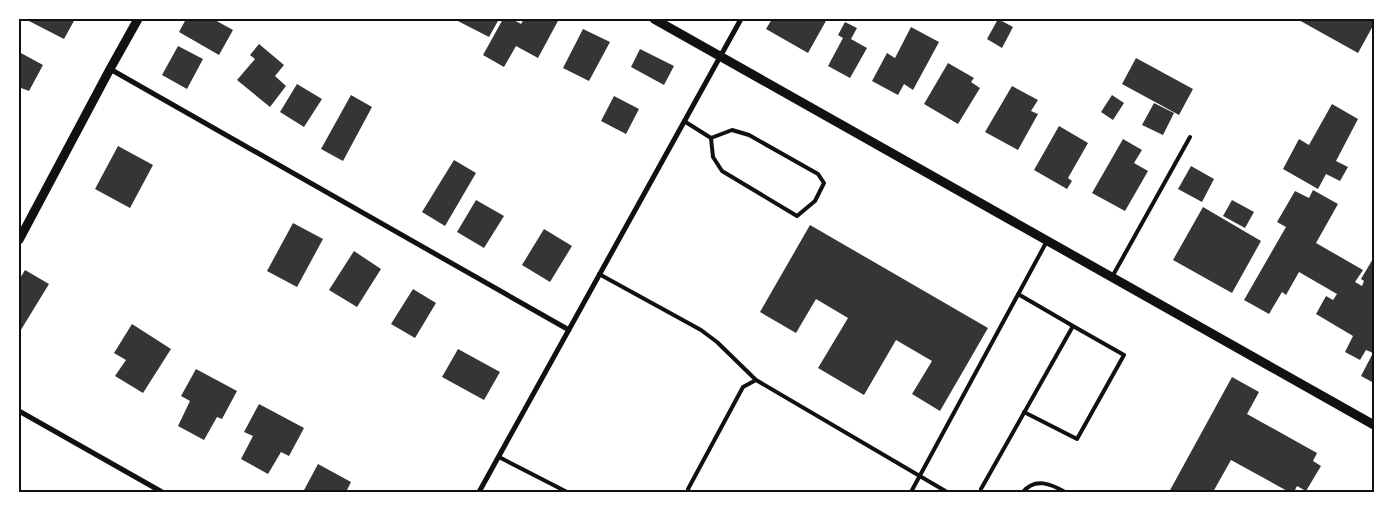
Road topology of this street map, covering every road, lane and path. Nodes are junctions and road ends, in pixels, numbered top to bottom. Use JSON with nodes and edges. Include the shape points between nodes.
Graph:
{"nodes":[{"id":1,"x":138,"y":19,"type":"edge"},
{"id":2,"x":654,"y":19,"type":"edge"},
{"id":3,"x":741,"y":19,"type":"edge"},
{"id":4,"x":720,"y":56,"type":"junction"},
{"id":5,"x":110,"y":69,"type":"junction"},
{"id":6,"x":684,"y":121,"type":"junction"},
{"id":7,"x":1190,"y":137,"type":"dead end"},
{"id":8,"x":711,"y":138,"type":"junction"},
{"id":9,"x":19,"y":240,"type":"edge"},
{"id":10,"x":1047,"y":240,"type":"junction"},
{"id":11,"x":600,"y":274,"type":"junction"},
{"id":12,"x":1112,"y":277,"type":"junction"},
{"id":13,"x":1018,"y":294,"type":"junction"},
{"id":14,"x":1073,"y":326,"type":"junction"},
{"id":15,"x":569,"y":330,"type":"junction"},
{"id":16,"x":756,"y":380,"type":"junction"},
{"id":17,"x":19,"y":411,"type":"edge"},
{"id":18,"x":1024,"y":412,"type":"junction"},
{"id":19,"x":1374,"y":425,"type":"edge"},
{"id":20,"x":499,"y":457,"type":"junction"},
{"id":21,"x":920,"y":476,"type":"junction"},
{"id":22,"x":981,"y":489,"type":"dead end"},
{"id":23,"x":162,"y":492,"type":"edge"},
{"id":24,"x":479,"y":492,"type":"edge"},
{"id":25,"x":567,"y":492,"type":"edge"},
{"id":26,"x":689,"y":492,"type":"edge"},
{"id":27,"x":911,"y":492,"type":"edge"},
{"id":28,"x":947,"y":492,"type":"edge"},
{"id":29,"x":1023,"y":492,"type":"edge"},
{"id":30,"x":1065,"y":492,"type":"edge"}],
"edges":[{"from":1,"to":5,"type":"street"},
{"from":2,"to":4,"type":"street"},
{"from":3,"to":4,"type":"street"},
{"from":4,"to":6,"type":"street"},
{"from":4,"to":10,"type":"street"},
{"from":5,"to":9,"type":"street"},
{"from":5,"to":15,"type":"street"},
{"from":6,"to":8,"type":"lane"},
{"from":6,"to":11,"type":"street"},
{"from":7,"to":12,"type":"lane"},
{"from":8,"to":8,"type":"lane","via":[[713,157],[722,171],[797,216],[815,201],[824,183],[818,174],[749,135],[732,130]]},
{"from":10,"to":12,"type":"street"},
{"from":10,"to":13,"type":"lane"},
{"from":11,"to":15,"type":"street"},
{"from":11,"to":16,"type":"lane","via":[[701,330]]},
{"from":12,"to":19,"type":"street"},
{"from":13,"to":14,"type":"lane"},
{"from":13,"to":21,"type":"lane"},
{"from":14,"to":18,"type":"lane"},
{"from":14,"to":18,"type":"lane","via":[[1124,355],[1077,439]]},
{"from":15,"to":20,"type":"street"},
{"from":16,"to":21,"type":"lane"},
{"from":16,"to":26,"type":"lane","via":[[743,387]]},
{"from":17,"to":23,"type":"street"},
{"from":18,"to":22,"type":"lane"},
{"from":20,"to":24,"type":"street"},
{"from":20,"to":25,"type":"lane"},
{"from":21,"to":27,"type":"lane"},
{"from":21,"to":28,"type":"lane"},
{"from":29,"to":30,"type":"lane","via":[[1035,483],[1049,483]]}]}
